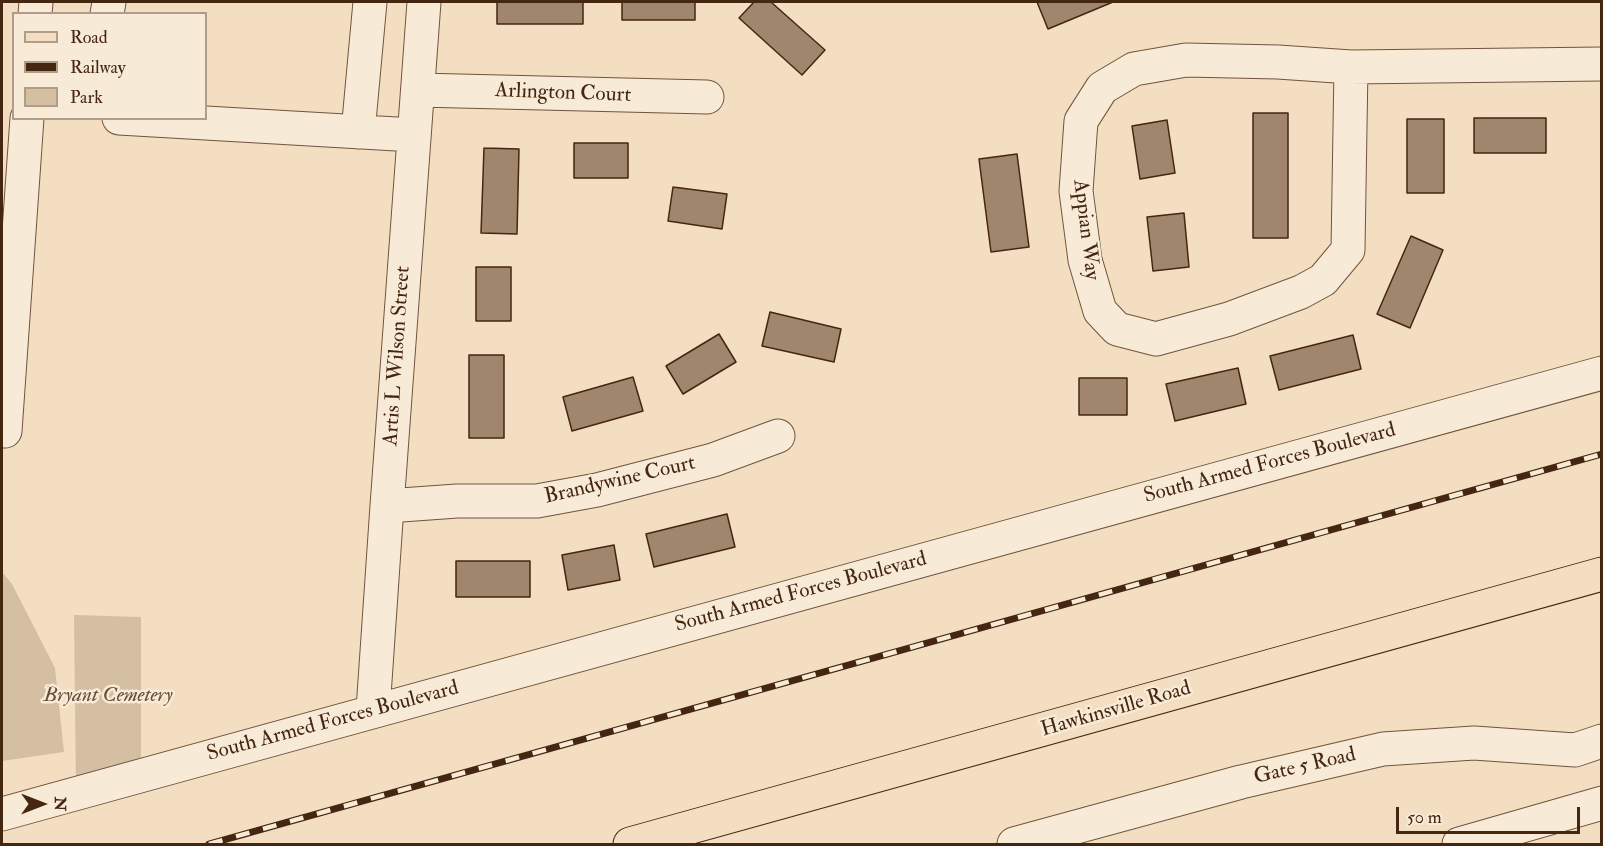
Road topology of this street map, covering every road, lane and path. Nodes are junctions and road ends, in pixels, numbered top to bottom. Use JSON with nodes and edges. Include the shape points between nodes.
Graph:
{"nodes":[{"id":1,"x":370,"y":2,"type":"edge"},
{"id":2,"x":424,"y":2,"type":"edge"},
{"id":3,"x":1602,"y":64,"type":"edge"},
{"id":4,"x":1351,"y":67,"type":"junction"},
{"id":5,"x":418,"y":90,"type":"junction"},
{"id":6,"x":707,"y":98,"type":"dead end"},
{"id":7,"x":27,"y":120,"type":"edge"},
{"id":8,"x":153,"y":120,"type":"edge"},
{"id":9,"x":358,"y":132,"type":"junction"},
{"id":10,"x":414,"y":135,"type":"junction"},
{"id":11,"x":1602,"y":374,"type":"edge"},
{"id":12,"x":6,"y":431,"type":"dead end"},
{"id":13,"x":778,"y":436,"type":"dead end"},
{"id":14,"x":387,"y":506,"type":"junction"},
{"id":15,"x":1602,"y":574,"type":"edge"},
{"id":16,"x":374,"y":710,"type":"junction"},
{"id":17,"x":1602,"y":741,"type":"edge"},
{"id":18,"x":1602,"y":803,"type":"edge"},
{"id":19,"x":2,"y":814,"type":"edge"},
{"id":20,"x":630,"y":844,"type":"edge"},
{"id":21,"x":1014,"y":844,"type":"edge"},
{"id":22,"x":1459,"y":844,"type":"edge"}],
"edges":[{"from":1,"to":9,"type":"street"},
{"from":2,"to":5,"type":"street","name":"Artis L Wilson Street"},
{"from":3,"to":4,"type":"street","name":"Appian Way"},
{"from":4,"to":4,"type":"street","name":"Appian Way","via":[[1186,60],[1134,69],[1102,88],[1081,121],[1076,191],[1093,290],[1100,311],[1117,329],[1156,339],[1229,319],[1323,280],[1348,250]]},
{"from":5,"to":6,"type":"street","name":"Arlington Court"},
{"from":5,"to":10,"type":"street","name":"Artis L Wilson Street"},
{"from":7,"to":12,"type":"street"},
{"from":8,"to":9,"type":"street"},
{"from":9,"to":10,"type":"street"},
{"from":10,"to":14,"type":"street","name":"Artis L Wilson Street"},
{"from":11,"to":16,"type":"street","name":"South Armed Forces Boulevard"},
{"from":13,"to":14,"type":"street","name":"Brandywine Court","via":[[713,460],[537,501]]},
{"from":14,"to":16,"type":"street","name":"Artis L Wilson Street"},
{"from":15,"to":20,"type":"main road","name":"Hawkinsville Road"},
{"from":16,"to":19,"type":"street","name":"South Armed Forces Boulevard"},
{"from":17,"to":21,"type":"street","name":"Gate 5 Road","via":[[1575,750],[1474,743],[1383,749],[1241,782]]},
{"from":18,"to":22,"type":"street"}]}
